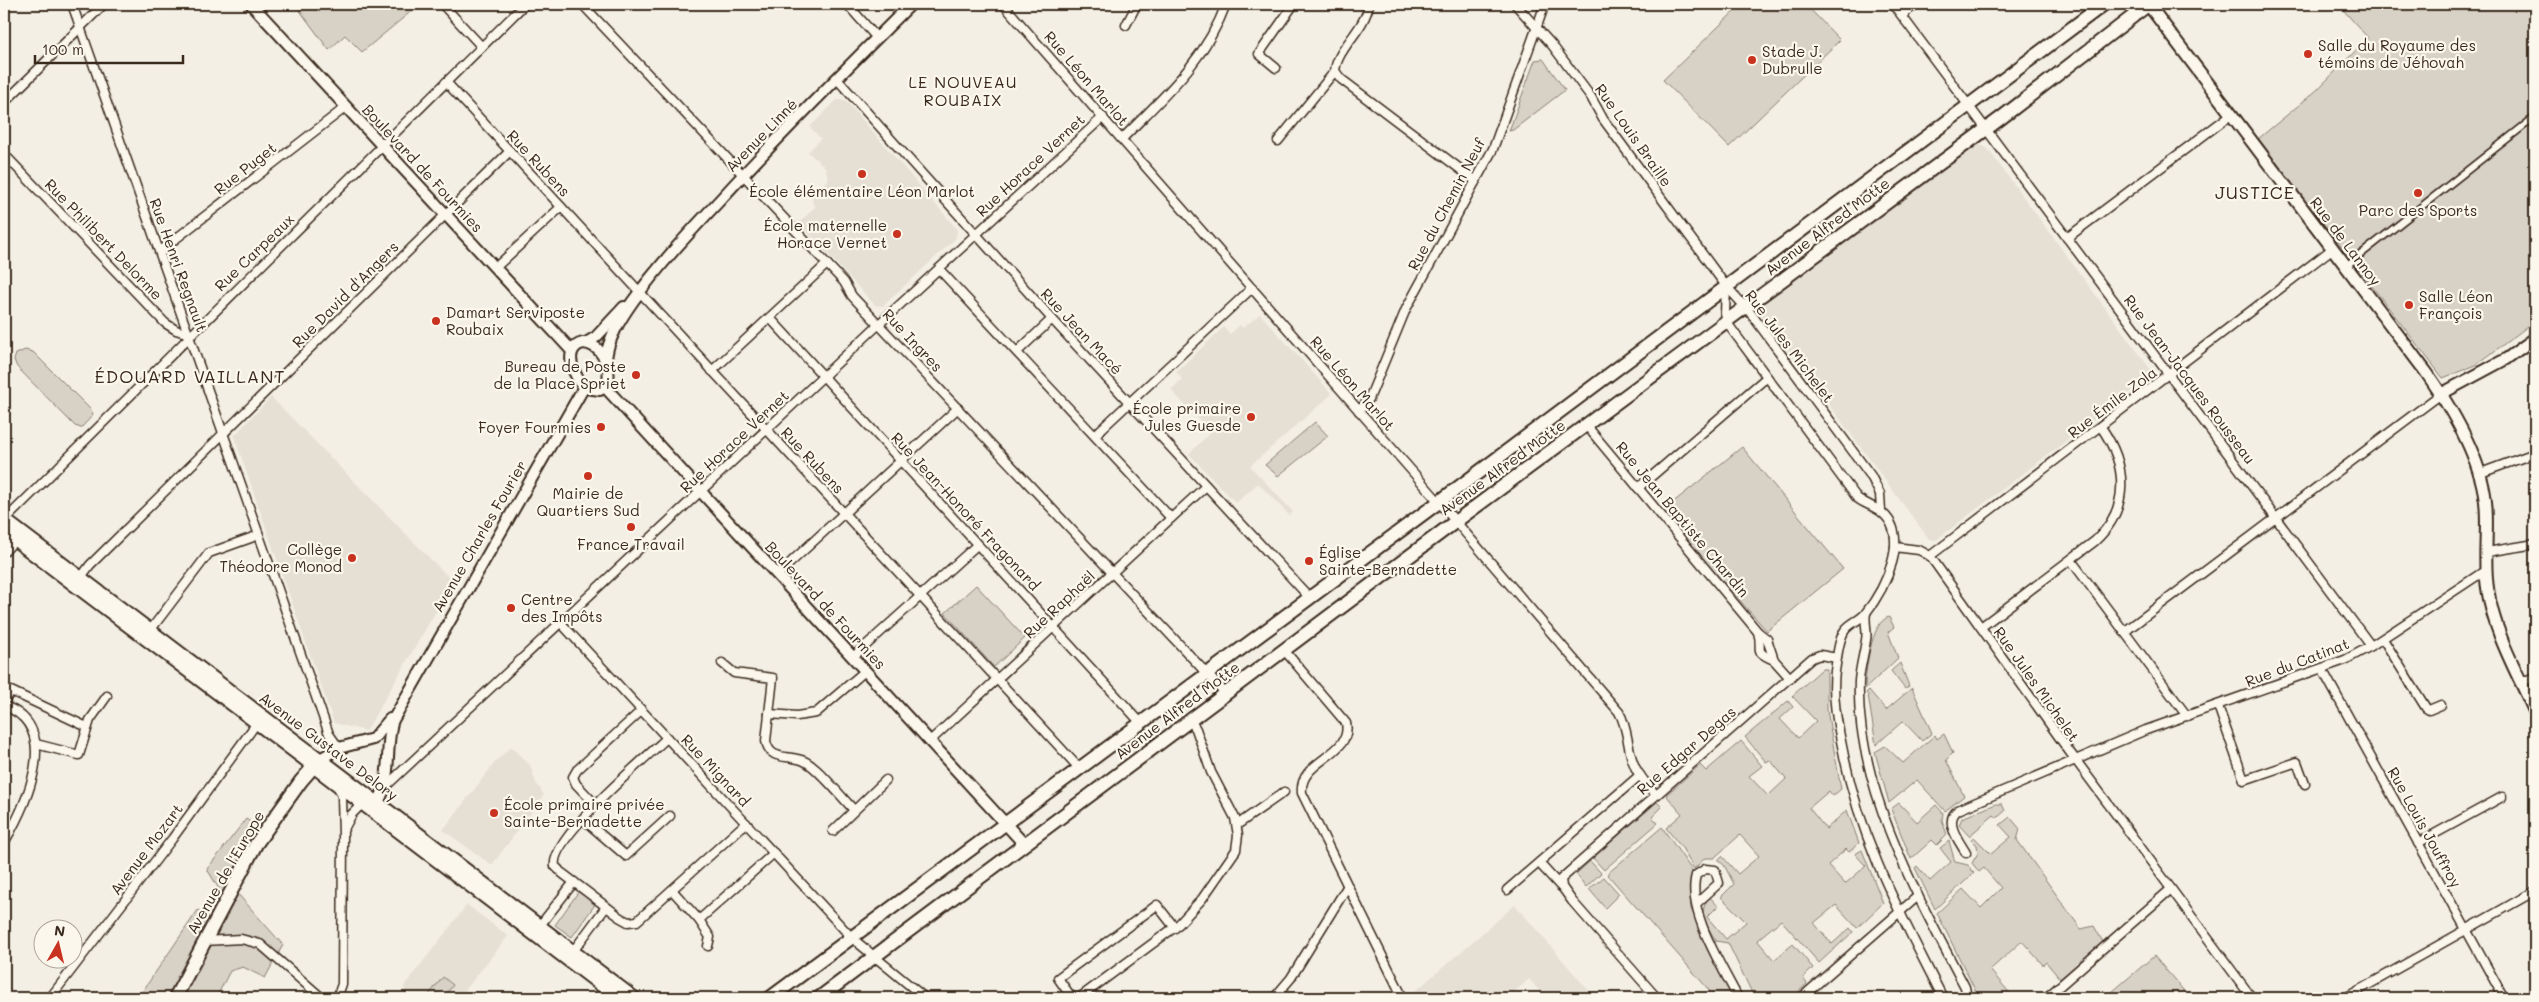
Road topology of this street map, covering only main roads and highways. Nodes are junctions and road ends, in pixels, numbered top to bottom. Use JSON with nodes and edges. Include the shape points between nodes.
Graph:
{"nodes":[{"id":1,"x":2104,"y":4,"type":"edge"},
{"id":2,"x":2148,"y":4,"type":"edge"},
{"id":3,"x":4,"y":520,"type":"edge"},
{"id":4,"x":4,"y":532,"type":"edge"},
{"id":5,"x":18,"y":536,"type":"junction"},
{"id":6,"x":2535,"y":712,"type":"edge"},
{"id":7,"x":316,"y":763,"type":"junction"},
{"id":8,"x":369,"y":802,"type":"junction"},
{"id":9,"x":570,"y":956,"type":"junction"},
{"id":10,"x":175,"y":998,"type":"edge"},
{"id":11,"x":618,"y":998,"type":"edge"},
{"id":12,"x":634,"y":998,"type":"edge"},
{"id":13,"x":770,"y":998,"type":"edge"},
{"id":14,"x":819,"y":998,"type":"edge"}],
"edges":[{"from":1,"to":13,"type":"main road","name":"Avenue Alfred Motte"},
{"from":2,"to":6,"type":"main road","name":"Rue de Lannoy","via":[[2444,398],[2463,434],[2486,501],[2486,570],[2496,622]]},
{"from":2,"to":14,"type":"main road","name":"Avenue Alfred Motte","via":[[1986,129]]},
{"from":3,"to":5,"type":"main road","name":"Avenue Gustave Delory"},
{"from":4,"to":5,"type":"main road","name":"Avenue Gustave Delory"},
{"from":5,"to":7,"type":"main road","name":"Avenue Gustave Delory"},
{"from":7,"to":8,"type":"main road","name":"Avenue Gustave Delory"},
{"from":7,"to":8,"type":"main road","name":"Avenue Gustave Delory","via":[[337,785]]},
{"from":7,"to":10,"type":"main road","name":"Avenue de l'Europe","via":[[256,844]]},
{"from":8,"to":9,"type":"main road","name":"Avenue Gustave Delory"},
{"from":9,"to":11,"type":"main road","name":"Avenue Gustave Delory"},
{"from":9,"to":12,"type":"main road","name":"Avenue Gustave Delory"}]}
